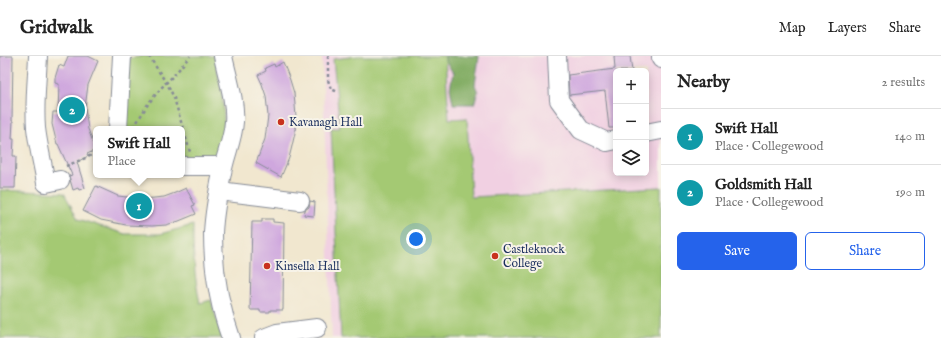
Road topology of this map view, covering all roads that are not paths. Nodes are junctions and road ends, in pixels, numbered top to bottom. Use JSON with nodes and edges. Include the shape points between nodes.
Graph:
{"nodes":[{"id":1,"x":38,"y":56,"type":"edge"},
{"id":2,"x":122,"y":56,"type":"edge"},
{"id":3,"x":223,"y":56,"type":"edge"},
{"id":4,"x":557,"y":56,"type":"edge"},
{"id":5,"x":661,"y":56,"type":"edge"},
{"id":6,"x":661,"y":59,"type":"edge"},
{"id":7,"x":118,"y":126,"type":"edge"},
{"id":8,"x":661,"y":130,"type":"edge"},
{"id":9,"x":649,"y":132,"type":"edge"},
{"id":10,"x":613,"y":141,"type":"edge"},
{"id":11,"x":187,"y":166,"type":"edge"},
{"id":12,"x":223,"y":166,"type":"junction"},
{"id":13,"x":52,"y":177,"type":"road end"},
{"id":14,"x":219,"y":191,"type":"junction"},
{"id":15,"x":300,"y":201,"type":"dead end"},
{"id":16,"x":317,"y":328,"type":"dead end"},
{"id":17,"x":231,"y":338,"type":"edge"},
{"id":18,"x":264,"y":338,"type":"edge"}],
"edges":[{"from":1,"to":13,"type":"street","via":[[36,129]]},
{"from":2,"to":7,"type":"street"},
{"from":3,"to":12,"type":"street","via":[[233,100],[234,122]]},
{"from":4,"to":10,"type":"street","via":[[559,100],[581,130],[607,142]]},
{"from":5,"to":6,"type":"street"},
{"from":8,"to":9,"type":"street"},
{"from":11,"to":12,"type":"street"},
{"from":12,"to":14,"type":"street"},
{"from":14,"to":15,"type":"street"},
{"from":14,"to":17,"type":"street","via":[[213,232],[214,255],[218,290]]},
{"from":16,"to":18,"type":"street","via":[[277,333]]}]}
